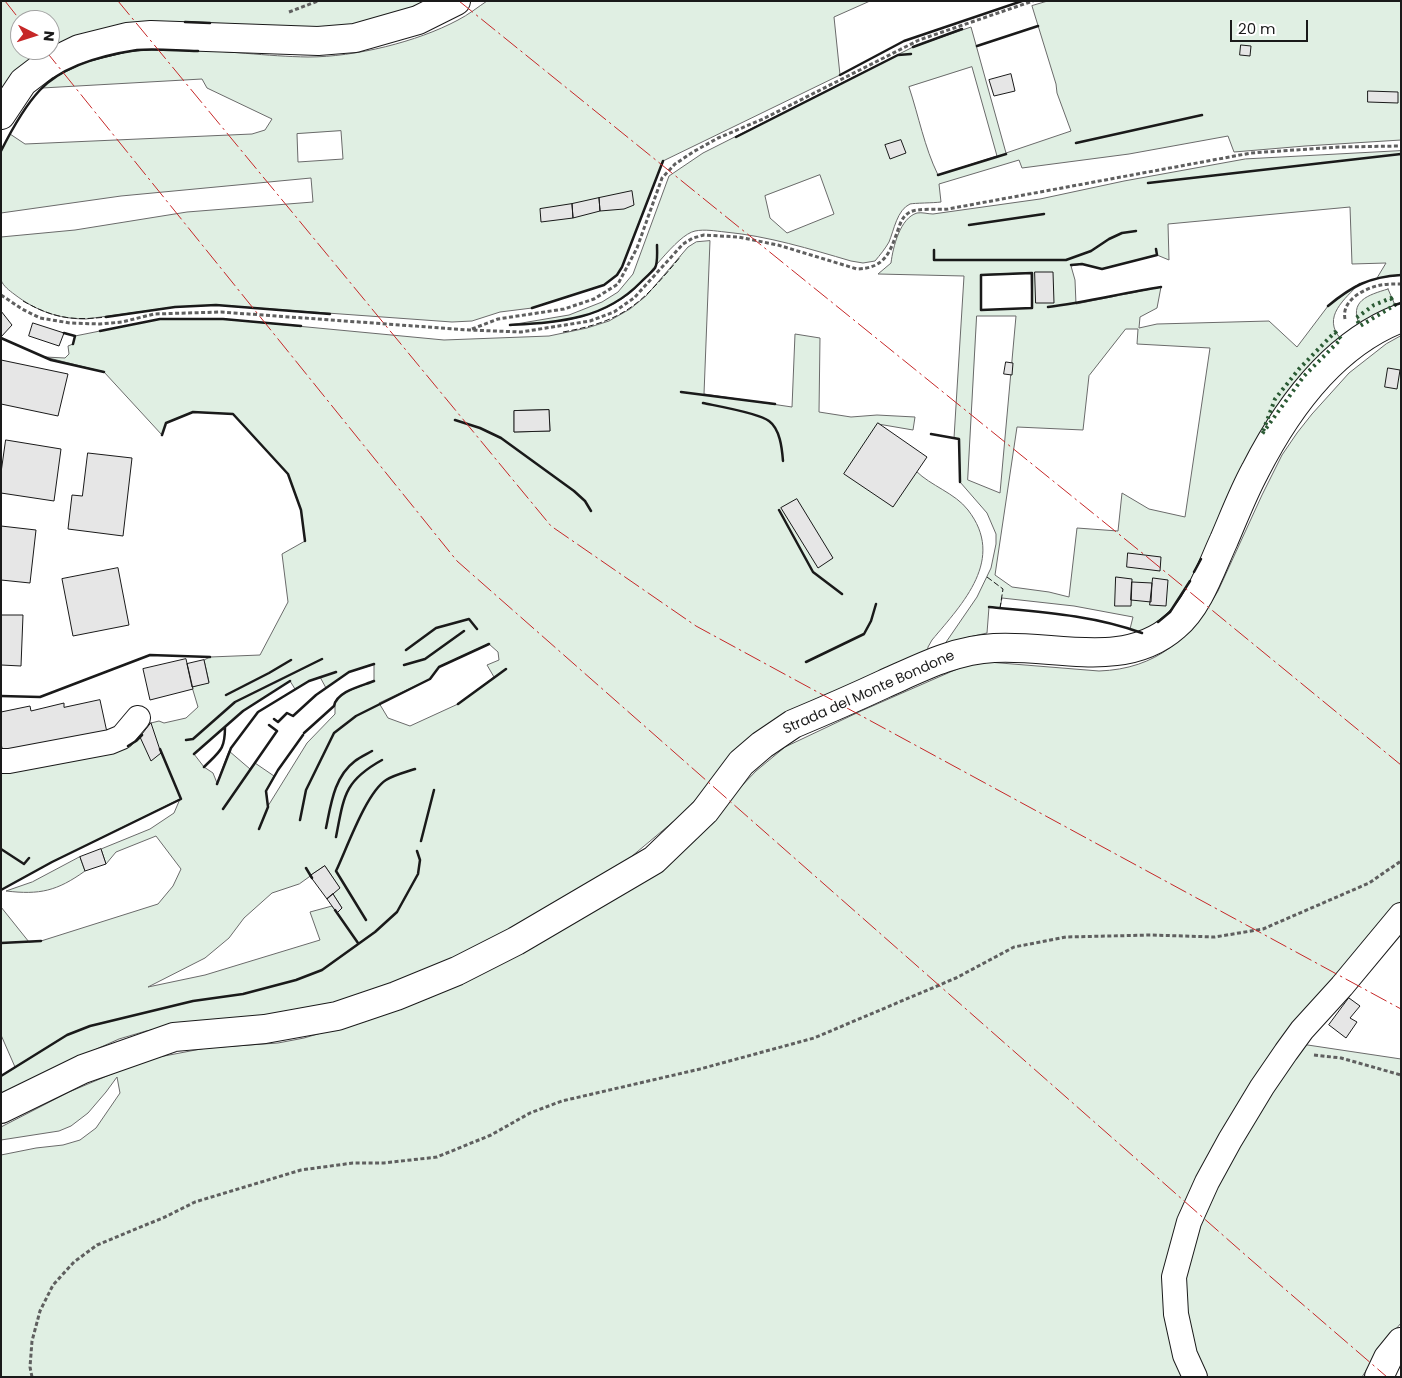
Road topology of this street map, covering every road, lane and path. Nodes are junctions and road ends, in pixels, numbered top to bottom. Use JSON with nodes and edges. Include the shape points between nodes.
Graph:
{"nodes":[{"id":1,"x":456,"y":1,"type":"edge"},
{"id":2,"x":1033,"y":1,"type":"edge"},
{"id":3,"x":1,"y":115,"type":"edge"},
{"id":4,"x":1401,"y":146,"type":"edge"},
{"id":5,"x":1401,"y":284,"type":"edge"},
{"id":6,"x":1,"y":295,"type":"edge"},
{"id":7,"x":1401,"y":318,"type":"edge"},
{"id":8,"x":469,"y":330,"type":"junction"},
{"id":9,"x":1359,"y":340,"type":"junction"},
{"id":10,"x":138,"y":718,"type":"dead end"},
{"id":11,"x":1,"y":760,"type":"edge"},
{"id":12,"x":1401,"y":861,"type":"edge"},
{"id":13,"x":1401,"y":914,"type":"edge"},
{"id":14,"x":1286,"y":1052,"type":"junction"},
{"id":15,"x":1401,"y":1075,"type":"edge"},
{"id":16,"x":1,"y":1109,"type":"edge"},
{"id":17,"x":1401,"y":1342,"type":"edge"},
{"id":18,"x":32,"y":1377,"type":"edge"},
{"id":19,"x":1195,"y":1377,"type":"edge"},
{"id":20,"x":1379,"y":1377,"type":"edge"}],
"edges":[{"from":1,"to":3,"type":"street","via":[[418,20],[355,38],[318,41],[151,35],[127,37],[78,49],[44,66],[23,82]]},
{"from":2,"to":8,"type":"path","via":[[919,40],[693,152],[662,178],[637,248],[618,284],[594,299],[564,309],[498,319]]},
{"from":4,"to":8,"type":"path","via":[[1251,153],[948,210],[908,212],[888,255],[883,262],[868,269],[857,269],[778,245],[738,237],[704,235],[683,244],[634,298],[614,312],[590,321],[521,332]]},
{"from":5,"to":9,"type":"path","via":[[1380,285],[1359,293],[1349,303],[1344,318]]},
{"from":6,"to":8,"type":"path","via":[[40,318],[70,323],[100,324],[154,314],[221,312]]},
{"from":7,"to":9,"type":"street","name":"Strada del Monte Bondone"},
{"from":9,"to":16,"type":"street","name":"Strada del Monte Bondone","via":[[1323,370],[1292,411],[1255,471],[1190,612],[1158,638],[1112,653],[995,648],[970,650],[938,660],[782,731],[741,763],[705,811],[654,860],[516,941],[457,971],[336,1016],[265,1029],[174,1037],[83,1069]]},
{"from":10,"to":11,"type":"street","via":[[122,737],[110,742]]},
{"from":12,"to":18,"type":"path","via":[[1369,883],[1263,929],[1215,938],[1066,937],[1014,947],[956,978],[814,1038],[562,1101],[437,1157],[301,1170],[195,1202],[97,1245],[74,1262],[53,1285],[40,1311],[32,1341]]},
{"from":13,"to":14,"type":"street"},
{"from":14,"to":15,"type":"path","via":[[1341,1058]]},
{"from":14,"to":19,"type":"street","via":[[1230,1140],[1189,1222],[1174,1277],[1176,1314],[1185,1355]]},
{"from":17,"to":20,"type":"street"}]}
